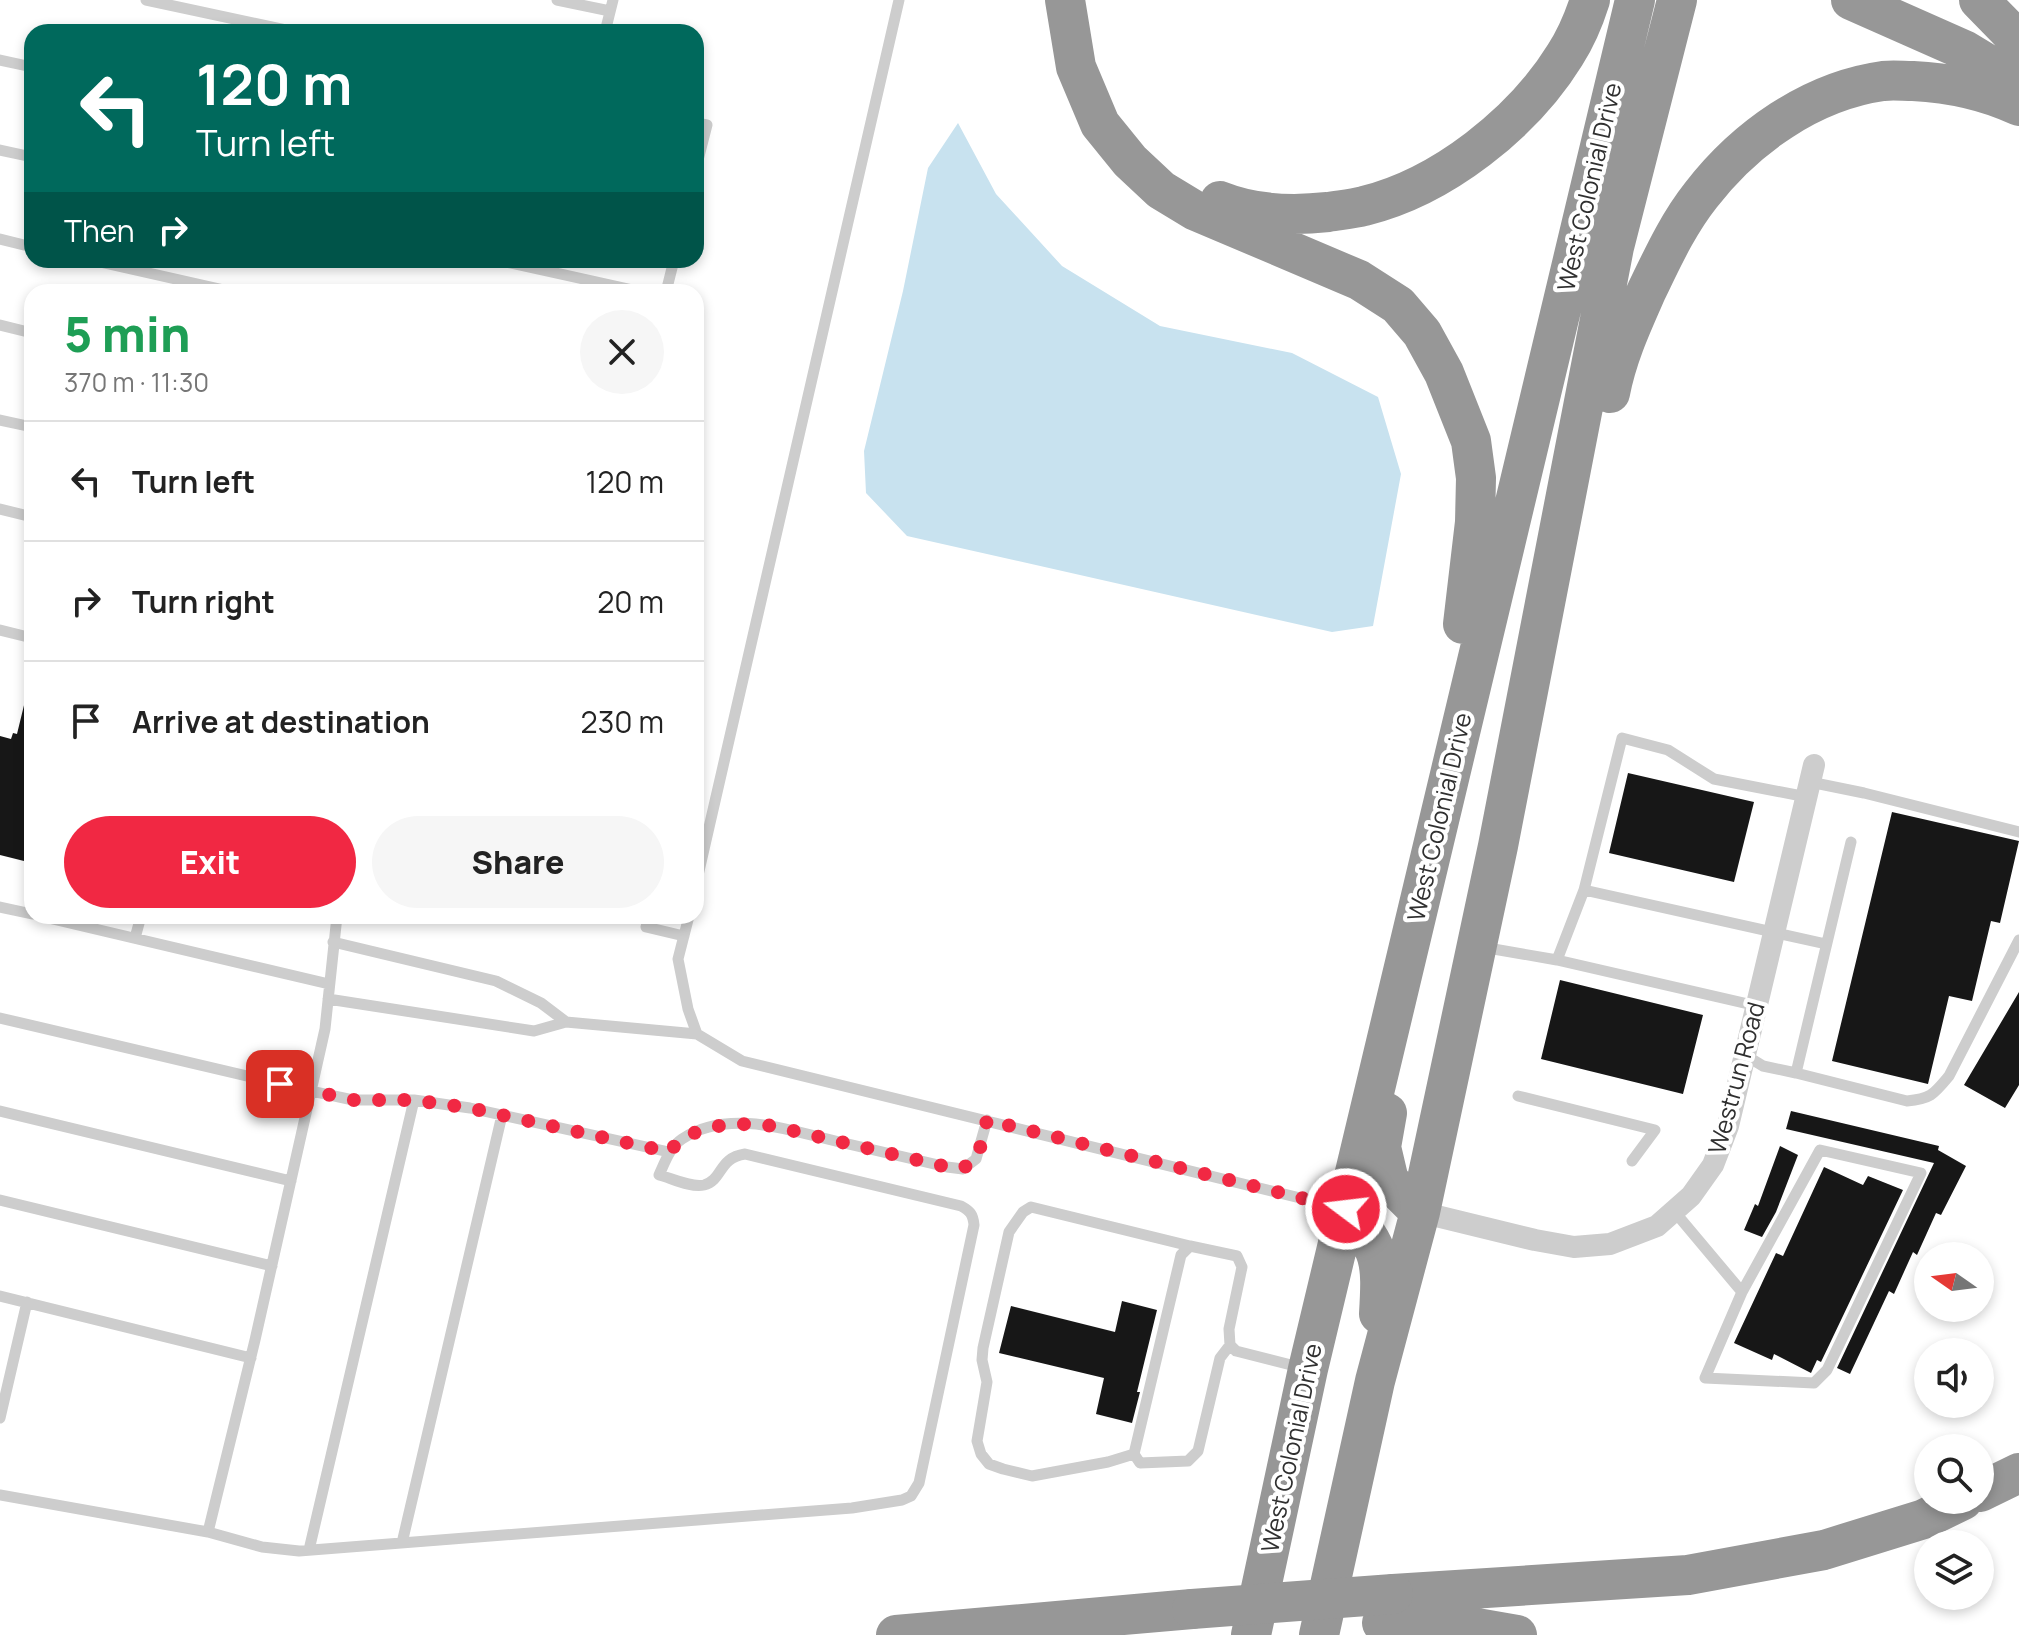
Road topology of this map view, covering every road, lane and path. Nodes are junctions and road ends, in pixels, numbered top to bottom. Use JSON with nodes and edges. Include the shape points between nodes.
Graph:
{"nodes":[{"id":1,"x":146,"y":0,"type":"edge"},
{"id":2,"x":557,"y":0,"type":"edge"},
{"id":3,"x":899,"y":0,"type":"edge"},
{"id":4,"x":1065,"y":0,"type":"edge"},
{"id":5,"x":1084,"y":0,"type":"edge"},
{"id":6,"x":1590,"y":0,"type":"edge"},
{"id":7,"x":1635,"y":0,"type":"edge"},
{"id":8,"x":1677,"y":0,"type":"edge"},
{"id":9,"x":1851,"y":0,"type":"edge"},
{"id":10,"x":1896,"y":0,"type":"edge"},
{"id":11,"x":1979,"y":0,"type":"edge"},
{"id":12,"x":611,"y":6,"type":"edge"},
{"id":13,"x":258,"y":24,"type":"edge"},
{"id":14,"x":2019,"y":41,"type":"edge"},
{"id":15,"x":2019,"y":59,"type":"edge"},
{"id":16,"x":0,"y":60,"type":"edge"},
{"id":17,"x":24,"y":65,"type":"edge"},
{"id":18,"x":2019,"y":83,"type":"edge"},
{"id":19,"x":2019,"y":106,"type":"edge"},
{"id":20,"x":0,"y":150,"type":"edge"},
{"id":21,"x":24,"y":155,"type":"edge"},
{"id":22,"x":0,"y":239,"type":"edge"},
{"id":23,"x":24,"y":245,"type":"edge"},
{"id":24,"x":126,"y":268,"type":"edge"},
{"id":25,"x":533,"y":268,"type":"edge"},
{"id":26,"x":198,"y":284,"type":"edge"},
{"id":27,"x":606,"y":284,"type":"edge"},
{"id":28,"x":0,"y":325,"type":"edge"},
{"id":29,"x":24,"y":331,"type":"edge"},
{"id":30,"x":0,"y":420,"type":"edge"},
{"id":31,"x":24,"y":425,"type":"edge"},
{"id":32,"x":0,"y":509,"type":"edge"},
{"id":33,"x":24,"y":515,"type":"edge"},
{"id":34,"x":0,"y":630,"type":"edge"},
{"id":35,"x":24,"y":636,"type":"edge"},
{"id":36,"x":1810,"y":781,"type":"junction"},
{"id":37,"x":704,"y":825,"type":"edge"},
{"id":38,"x":709,"y":826,"type":"junction"},
{"id":39,"x":2019,"y":832,"type":"edge"},
{"id":40,"x":1851,"y":842,"type":"dead end"},
{"id":41,"x":1498,"y":846,"type":"junction"},
{"id":42,"x":704,"y":848,"type":"edge"},
{"id":43,"x":1584,"y":890,"type":"junction"},
{"id":44,"x":0,"y":907,"type":"edge"},
{"id":45,"x":24,"y":912,"type":"edge"},
{"id":46,"x":75,"y":924,"type":"edge"},
{"id":47,"x":139,"y":924,"type":"edge"},
{"id":48,"x":336,"y":924,"type":"edge"},
{"id":49,"x":647,"y":924,"type":"edge"},
{"id":50,"x":687,"y":924,"type":"edge"},
{"id":51,"x":1775,"y":931,"type":"junction"},
{"id":52,"x":684,"y":936,"type":"junction"},
{"id":53,"x":135,"y":938,"type":"junction"},
{"id":54,"x":2019,"y":940,"type":"edge"},
{"id":55,"x":333,"y":942,"type":"junction"},
{"id":56,"x":1826,"y":944,"type":"junction"},
{"id":57,"x":1476,"y":946,"type":"junction"},
{"id":58,"x":1557,"y":960,"type":"junction"},
{"id":59,"x":1404,"y":969,"type":"junction"},
{"id":60,"x":329,"y":984,"type":"junction"},
{"id":61,"x":328,"y":999,"type":"junction"},
{"id":62,"x":1757,"y":1006,"type":"junction"},
{"id":63,"x":0,"y":1018,"type":"edge"},
{"id":64,"x":566,"y":1022,"type":"junction"},
{"id":65,"x":697,"y":1034,"type":"junction"},
{"id":66,"x":1745,"y":1055,"type":"junction"},
{"id":67,"x":1796,"y":1073,"type":"junction"},
{"id":68,"x":311,"y":1091,"type":"junction"},
{"id":69,"x":1518,"y":1096,"type":"dead end"},
{"id":70,"x":414,"y":1100,"type":"junction"},
{"id":71,"x":0,"y":1111,"type":"edge"},
{"id":72,"x":502,"y":1115,"type":"junction"},
{"id":73,"x":987,"y":1120,"type":"junction"},
{"id":74,"x":669,"y":1152,"type":"junction"},
{"id":75,"x":1632,"y":1161,"type":"dead end"},
{"id":76,"x":291,"y":1181,"type":"junction"},
{"id":77,"x":0,"y":1200,"type":"edge"},
{"id":78,"x":1346,"y":1209,"type":"junction"},
{"id":79,"x":1674,"y":1211,"type":"junction"},
{"id":80,"x":1420,"y":1212,"type":"junction"},
{"id":81,"x":1190,"y":1246,"type":"junction"},
{"id":82,"x":272,"y":1266,"type":"junction"},
{"id":83,"x":1742,"y":1292,"type":"junction"},
{"id":84,"x":0,"y":1296,"type":"edge"},
{"id":85,"x":27,"y":1302,"type":"junction"},
{"id":86,"x":1230,"y":1345,"type":"junction"},
{"id":87,"x":251,"y":1358,"type":"junction"},
{"id":88,"x":1308,"y":1369,"type":"junction"},
{"id":89,"x":1375,"y":1381,"type":"junction"},
{"id":90,"x":4,"y":1384,"type":"edge"},
{"id":91,"x":0,"y":1418,"type":"edge"},
{"id":92,"x":1134,"y":1454,"type":"junction"},
{"id":93,"x":2019,"y":1473,"type":"edge"},
{"id":94,"x":1994,"y":1485,"type":"edge"},
{"id":95,"x":0,"y":1495,"type":"edge"},
{"id":96,"x":1934,"y":1514,"type":"edge"},
{"id":97,"x":208,"y":1532,"type":"junction"},
{"id":98,"x":402,"y":1543,"type":"junction"},
{"id":99,"x":309,"y":1550,"type":"junction"},
{"id":100,"x":1387,"y":1608,"type":"junction"},
{"id":101,"x":896,"y":1635,"type":"edge"},
{"id":102,"x":1251,"y":1635,"type":"edge"},
{"id":103,"x":1319,"y":1635,"type":"edge"},
{"id":104,"x":1517,"y":1635,"type":"edge"}],
"edges":[{"from":1,"to":13,"type":"lane"},
{"from":2,"to":12,"type":"lane"},
{"from":3,"to":38,"type":"lane"},
{"from":4,"to":59,"type":"highway","via":[[1076,67],[1100,124],[1130,161],[1161,190],[1194,210],[1359,280],[1398,305],[1422,333],[1444,373],[1471,441],[1475,522],[1466,603]]},
{"from":5,"to":6,"type":"highway","via":[[1086,38],[1096,73],[1110,104],[1148,154],[1199,193],[1285,215],[1362,207],[1392,198],[1459,162],[1529,102],[1564,57]]},
{"from":7,"to":59,"type":"highway","name":"West Colonial Drive"},
{"from":8,"to":41,"type":"highway","name":"West Colonial Drive","via":[[1614,247]]},
{"from":9,"to":18,"type":"highway","via":[[1964,50]]},
{"from":10,"to":15,"type":"highway"},
{"from":11,"to":14,"type":"highway"},
{"from":16,"to":17,"type":"lane"},
{"from":19,"to":41,"type":"highway","via":[[1979,90],[1936,82],[1885,80],[1848,89],[1775,125],[1732,160],[1701,195],[1669,243],[1624,341],[1549,702]]},
{"from":20,"to":21,"type":"lane"},
{"from":22,"to":23,"type":"lane"},
{"from":24,"to":26,"type":"lane"},
{"from":25,"to":27,"type":"lane"},
{"from":28,"to":29,"type":"lane"},
{"from":30,"to":31,"type":"lane"},
{"from":32,"to":33,"type":"lane"},
{"from":34,"to":35,"type":"lane"},
{"from":36,"to":39,"type":"lane"},
{"from":36,"to":43,"type":"lane","via":[[1714,779],[1668,750],[1622,738]]},
{"from":36,"to":51,"type":"street","name":"Westrun Road"},
{"from":37,"to":38,"type":"lane"},
{"from":38,"to":42,"type":"lane"},
{"from":40,"to":56,"type":"lane"},
{"from":41,"to":57,"type":"highway","name":"West Colonial Drive"},
{"from":43,"to":51,"type":"lane"},
{"from":43,"to":58,"type":"lane"},
{"from":44,"to":45,"type":"lane"},
{"from":46,"to":53,"type":"lane"},
{"from":47,"to":53,"type":"lane"},
{"from":48,"to":55,"type":"lane"},
{"from":49,"to":52,"type":"lane"},
{"from":50,"to":52,"type":"lane"},
{"from":51,"to":56,"type":"lane"},
{"from":51,"to":62,"type":"street","name":"Westrun Road"},
{"from":52,"to":65,"type":"lane","via":[[678,959]]},
{"from":53,"to":60,"type":"lane"},
{"from":54,"to":67,"type":"lane","via":[[1949,1076],[1934,1095],[1907,1101]]},
{"from":55,"to":60,"type":"lane"},
{"from":55,"to":64,"type":"lane","via":[[496,981]]},
{"from":56,"to":67,"type":"lane"},
{"from":57,"to":58,"type":"lane"},
{"from":57,"to":80,"type":"highway","name":"West Colonial Drive"},
{"from":58,"to":62,"type":"lane"},
{"from":59,"to":78,"type":"highway","name":"West Colonial Drive"},
{"from":59,"to":80,"type":"highway","via":[[1401,1024],[1381,1147],[1389,1181]]},
{"from":60,"to":61,"type":"lane"},
{"from":61,"to":64,"type":"lane","via":[[534,1031]]},
{"from":61,"to":68,"type":"lane"},
{"from":62,"to":66,"type":"street","name":"Westrun Road"},
{"from":63,"to":68,"type":"lane"},
{"from":64,"to":65,"type":"lane"},
{"from":65,"to":73,"type":"lane","via":[[742,1061]]},
{"from":66,"to":67,"type":"lane","via":[[1763,1066]]},
{"from":66,"to":79,"type":"street","name":"Westrun Road","via":[[1713,1165]]},
{"from":68,"to":70,"type":"lane","via":[[353,1100]]},
{"from":68,"to":76,"type":"lane"},
{"from":69,"to":75,"type":"lane","via":[[1655,1130]]},
{"from":70,"to":72,"type":"lane"},
{"from":70,"to":99,"type":"lane"},
{"from":71,"to":76,"type":"lane"},
{"from":72,"to":74,"type":"lane"},
{"from":72,"to":98,"type":"lane"},
{"from":73,"to":74,"type":"lane","via":[[976,1159],[963,1169],[756,1124],[709,1128]]},
{"from":73,"to":78,"type":"lane"},
{"from":74,"to":98,"type":"lane","via":[[659,1175],[694,1185],[705,1185],[729,1159],[745,1154],[970,1212],[974,1225],[919,1483],[911,1496],[852,1508]]},
{"from":76,"to":82,"type":"lane"},
{"from":77,"to":82,"type":"lane"},
{"from":78,"to":88,"type":"highway","name":"West Colonial Drive"},
{"from":78,"to":89,"type":"highway","via":[[1370,1241],[1381,1272]]},
{"from":79,"to":80,"type":"street","name":"Westrun Road","via":[[1657,1226],[1610,1244],[1574,1247]]},
{"from":79,"to":83,"type":"lane"},
{"from":80,"to":89,"type":"highway","name":"West Colonial Drive"},
{"from":81,"to":86,"type":"lane","via":[[1237,1256],[1242,1267]]},
{"from":81,"to":92,"type":"lane","via":[[1181,1255]]},
{"from":81,"to":92,"type":"lane","via":[[1031,1207],[1009,1232],[983,1348],[987,1382],[977,1441],[981,1454],[989,1464],[1032,1476]]},
{"from":82,"to":87,"type":"lane"},
{"from":83,"to":83,"type":"lane","via":[[1705,1378],[1814,1383],[1827,1370],[1921,1173],[1820,1150]]},
{"from":84,"to":85,"type":"lane"},
{"from":85,"to":87,"type":"lane"},
{"from":85,"to":90,"type":"lane"},
{"from":86,"to":88,"type":"lane"},
{"from":86,"to":92,"type":"lane","via":[[1220,1358],[1198,1451],[1188,1461],[1176,1462],[1140,1463]]},
{"from":87,"to":97,"type":"lane"},
{"from":88,"to":102,"type":"highway","name":"West Colonial Drive"},
{"from":89,"to":103,"type":"highway","name":"West Colonial Drive"},
{"from":90,"to":91,"type":"lane"},
{"from":93,"to":94,"type":"highway"},
{"from":95,"to":97,"type":"lane"},
{"from":96,"to":100,"type":"highway","via":[[1824,1550],[1688,1575]]},
{"from":97,"to":99,"type":"lane","via":[[278,1550]]},
{"from":98,"to":99,"type":"lane"},
{"from":100,"to":101,"type":"highway"},
{"from":100,"to":104,"type":"highway"}]}
